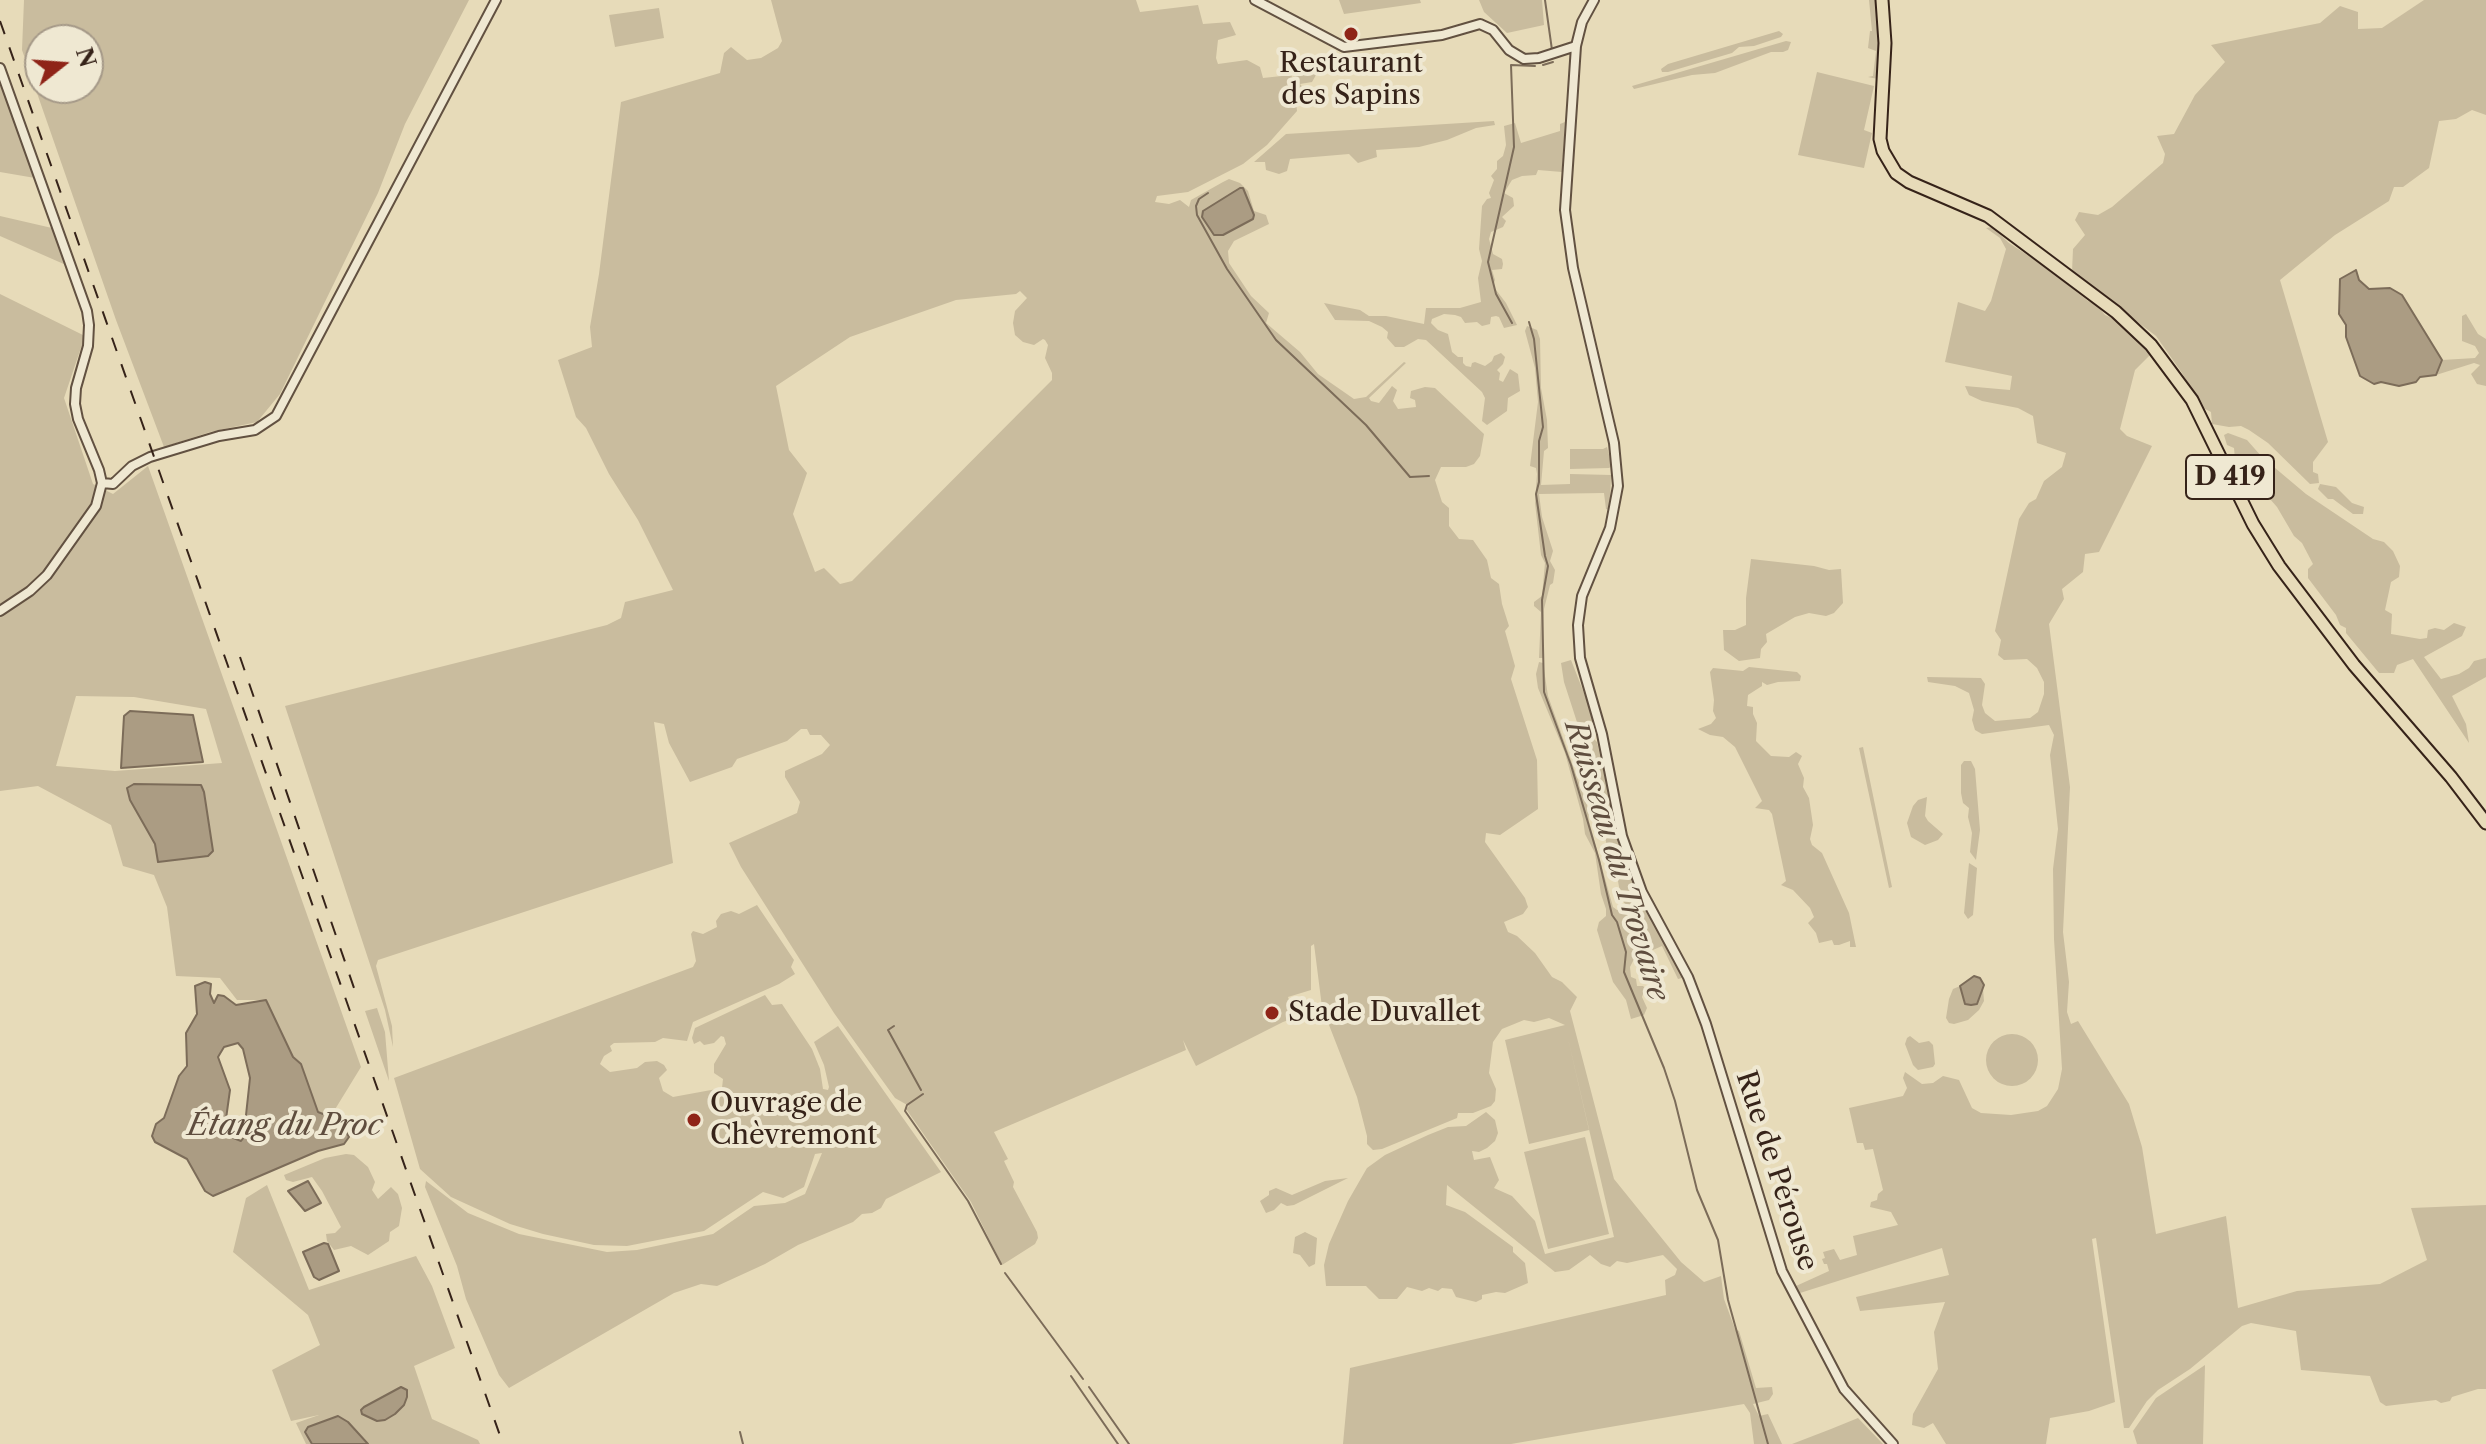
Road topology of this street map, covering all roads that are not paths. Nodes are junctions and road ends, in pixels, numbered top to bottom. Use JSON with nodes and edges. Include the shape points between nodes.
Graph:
{"nodes":[{"id":1,"x":496,"y":0,"type":"edge"},
{"id":2,"x":1255,"y":0,"type":"edge"},
{"id":3,"x":1594,"y":0,"type":"edge"},
{"id":4,"x":1882,"y":0,"type":"edge"},
{"id":5,"x":1576,"y":46,"type":"junction"},
{"id":6,"x":0,"y":68,"type":"edge"},
{"id":7,"x":102,"y":483,"type":"junction"},
{"id":8,"x":0,"y":611,"type":"edge"},
{"id":9,"x":2486,"y":823,"type":"edge"},
{"id":10,"x":1893,"y":1444,"type":"edge"}],
"edges":[{"from":1,"to":7,"type":"street","via":[[276,416],[255,430],[145,459],[113,484]]},
{"from":2,"to":5,"type":"street","via":[[1344,47],[1442,35],[1480,24],[1524,59]]},
{"from":3,"to":5,"type":"street","name":"Rue de Pérouse"},
{"from":4,"to":9,"type":"main road","number":"D 419","via":[[1880,139],[1896,173],[1988,216],[2116,312],[2151,345],[2192,400],[2279,566]]},
{"from":5,"to":10,"type":"street","name":"Rue de Pérouse","via":[[1565,210],[1568,243],[1614,443],[1618,486],[1610,528],[1582,596],[1580,658],[1622,836],[1642,892],[1689,980],[1713,1043],[1788,1285],[1844,1389]]},
{"from":6,"to":7,"type":"street","via":[[87,311],[88,346],[75,404]]},
{"from":7,"to":8,"type":"street","via":[[96,506],[47,575]]}]}
